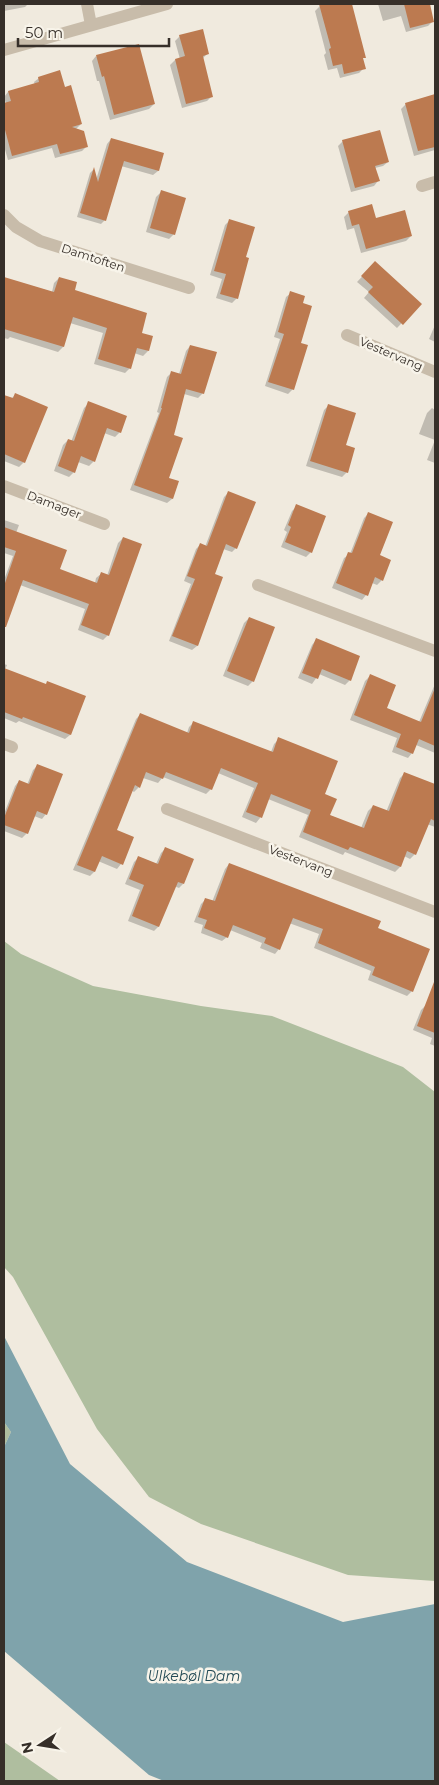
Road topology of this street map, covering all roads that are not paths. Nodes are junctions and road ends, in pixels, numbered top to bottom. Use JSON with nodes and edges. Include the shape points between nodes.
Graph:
{"nodes":[{"id":1,"x":87,"y":4,"type":"edge"},
{"id":2,"x":167,"y":4,"type":"edge"},
{"id":3,"x":92,"y":25,"type":"junction"},
{"id":4,"x":4,"y":50,"type":"edge"},
{"id":5,"x":435,"y":182,"type":"edge"},
{"id":6,"x":422,"y":186,"type":"dead end"},
{"id":7,"x":4,"y":215,"type":"edge"},
{"id":8,"x":189,"y":288,"type":"dead end"},
{"id":9,"x":347,"y":336,"type":"dead end"},
{"id":10,"x":435,"y":372,"type":"edge"},
{"id":11,"x":4,"y":486,"type":"edge"},
{"id":12,"x":104,"y":524,"type":"dead end"},
{"id":13,"x":258,"y":584,"type":"dead end"},
{"id":14,"x":435,"y":651,"type":"edge"},
{"id":15,"x":167,"y":809,"type":"dead end"},
{"id":16,"x":435,"y":912,"type":"edge"}],
"edges":[{"from":1,"to":3,"type":"street"},
{"from":2,"to":3,"type":"street"},
{"from":3,"to":4,"type":"street"},
{"from":5,"to":6,"type":"street"},
{"from":7,"to":8,"type":"street","name":"Damtoften","via":[[16,227],[40,241]]},
{"from":9,"to":10,"type":"street","name":"Vestervang"},
{"from":11,"to":12,"type":"street","name":"Damager"},
{"from":13,"to":14,"type":"street"},
{"from":15,"to":16,"type":"street","name":"Vestervang"}]}
